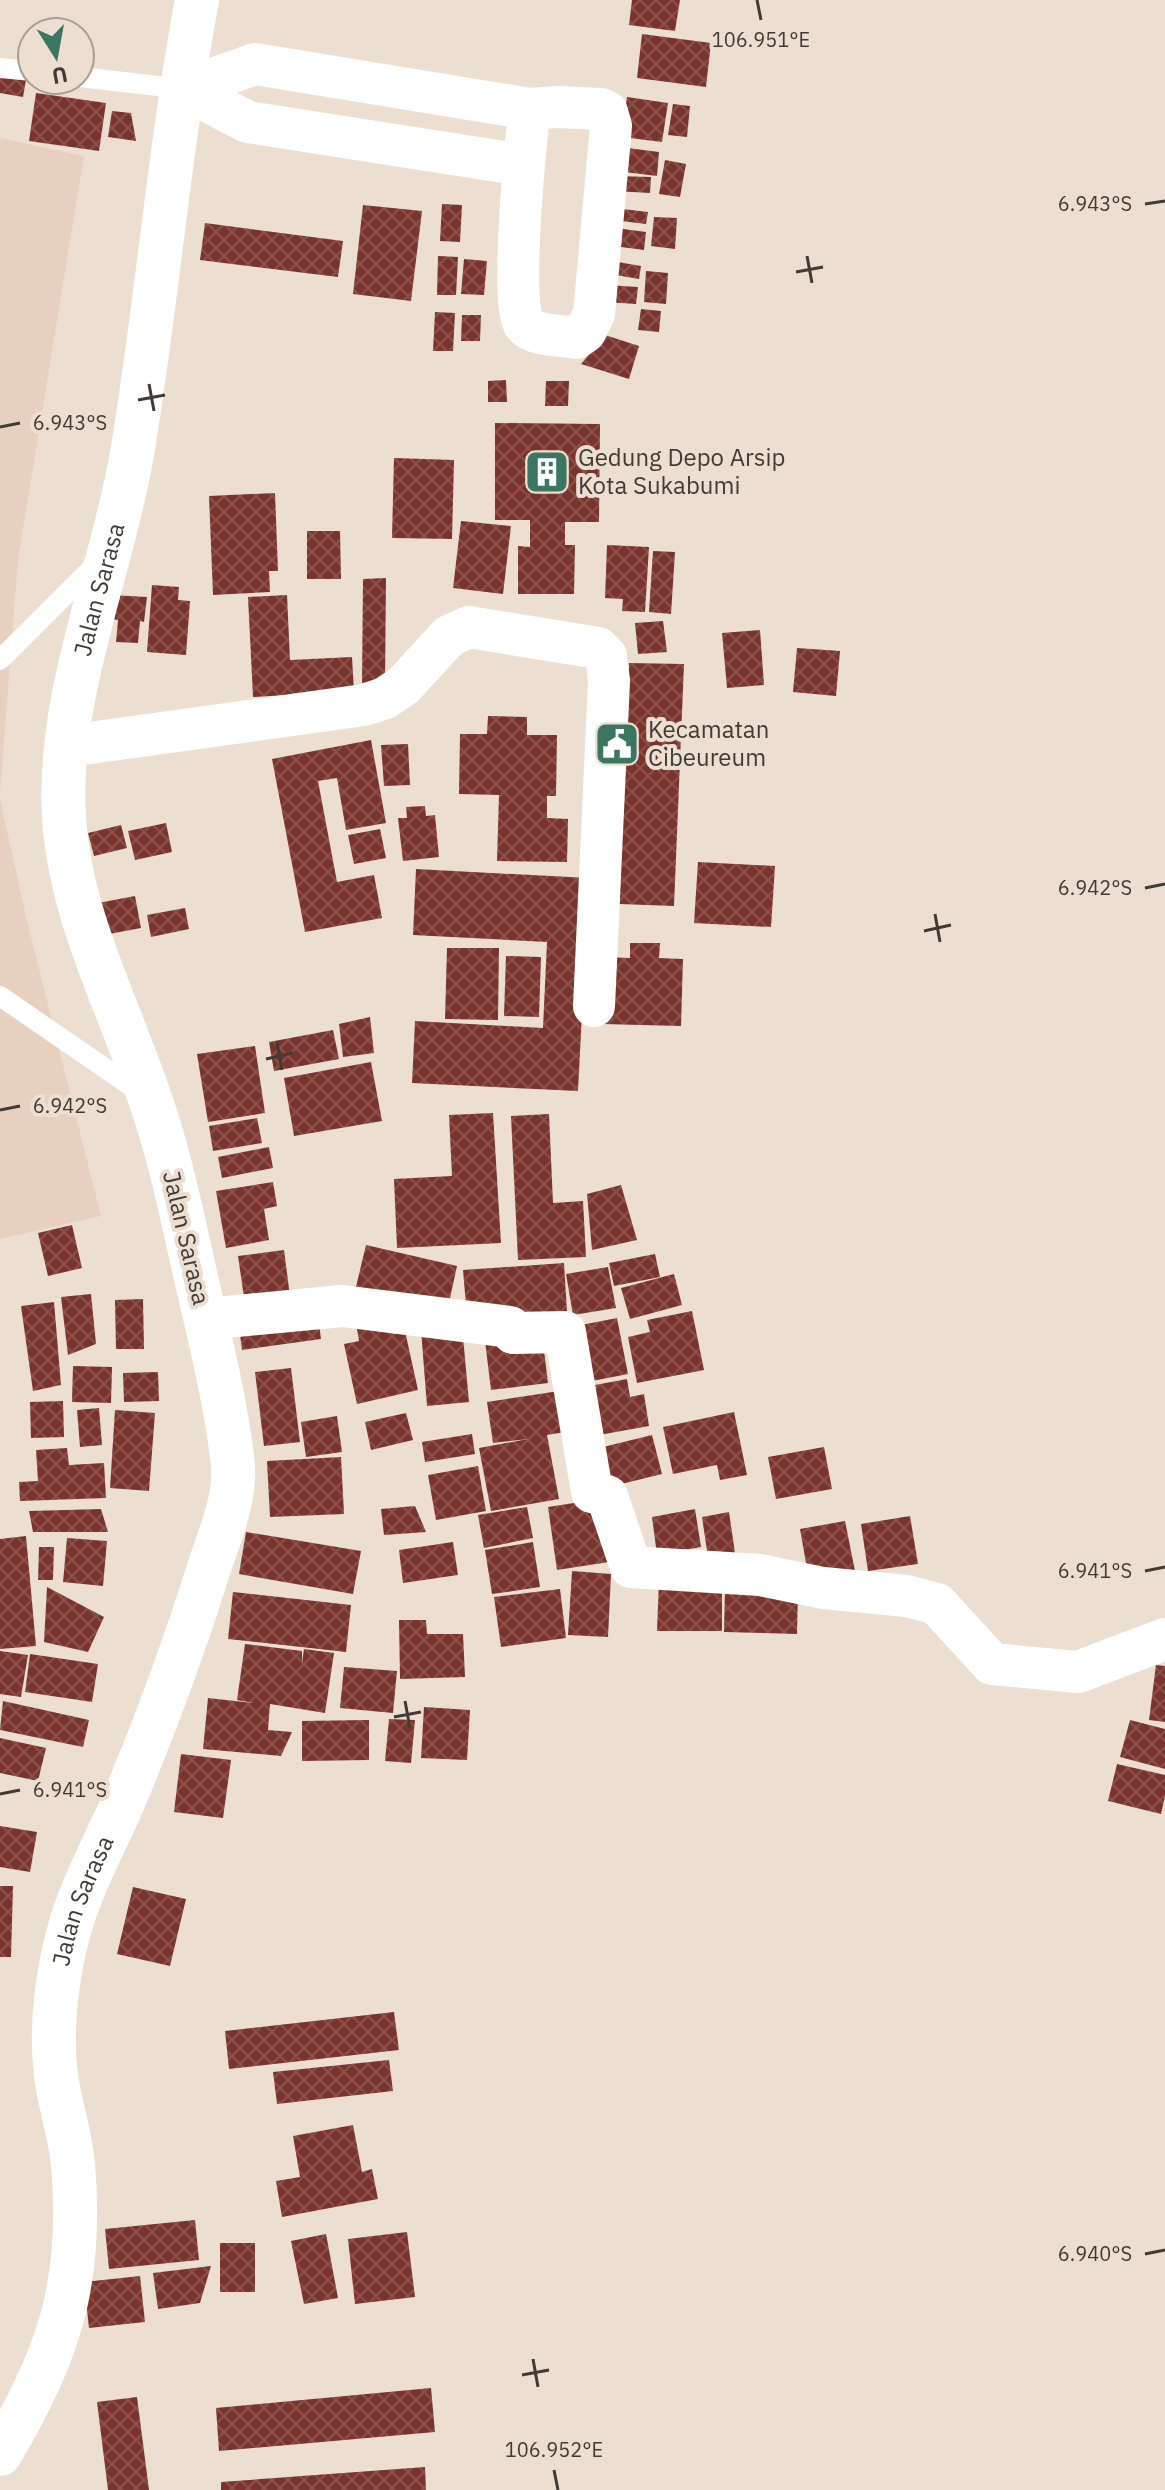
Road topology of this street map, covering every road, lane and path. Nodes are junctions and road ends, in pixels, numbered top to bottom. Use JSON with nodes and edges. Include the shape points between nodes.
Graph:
{"nodes":[{"id":1,"x":197,"y":0,"type":"edge"},
{"id":2,"x":96,"y":79,"type":"edge"},
{"id":3,"x":184,"y":89,"type":"junction"},
{"id":4,"x":530,"y":109,"type":"junction"},
{"id":5,"x":523,"y":165,"type":"junction"},
{"id":6,"x":111,"y":549,"type":"junction"},
{"id":7,"x":0,"y":660,"type":"edge"},
{"id":8,"x":68,"y":746,"type":"junction"},
{"id":9,"x":0,"y":996,"type":"edge"},
{"id":10,"x":594,"y":1006,"type":"dead end"},
{"id":11,"x":151,"y":1099,"type":"junction"},
{"id":12,"x":206,"y":1319,"type":"junction"},
{"id":13,"x":1165,"y":1639,"type":"edge"},
{"id":14,"x":0,"y":2454,"type":"edge"}],
"edges":[{"from":1,"to":3,"type":"street","name":"Jalan Sarasa"},
{"from":2,"to":3,"type":"lane"},
{"from":3,"to":4,"type":"street","via":[[255,64]]},
{"from":3,"to":5,"type":"street","via":[[248,122]]},
{"from":3,"to":6,"type":"street","name":"Jalan Sarasa","via":[[131,456]]},
{"from":4,"to":5,"type":"street"},
{"from":4,"to":5,"type":"street","via":[[601,109],[611,126],[594,314],[576,338],[531,331],[522,322]]},
{"from":6,"to":7,"type":"lane"},
{"from":6,"to":8,"type":"street","name":"Jalan Sarasa","via":[[72,705]]},
{"from":8,"to":10,"type":"street","via":[[364,705],[403,686],[449,636],[469,627],[598,648],[606,656],[609,681]]},
{"from":8,"to":11,"type":"street","name":"Jalan Sarasa","via":[[64,817],[76,896]]},
{"from":9,"to":11,"type":"lane"},
{"from":11,"to":12,"type":"street","name":"Jalan Sarasa"},
{"from":12,"to":13,"type":"street","via":[[342,1306],[510,1327],[513,1333],[565,1332],[592,1492],[607,1496],[631,1567],[760,1575],[937,1604],[992,1664],[1078,1672]]},
{"from":12,"to":14,"type":"street","name":"Jalan Sarasa","via":[[224,1402],[234,1486],[158,1715],[71,1922],[56,2019],[56,2072],[72,2155],[74,2271],[63,2320],[38,2387]]}]}
